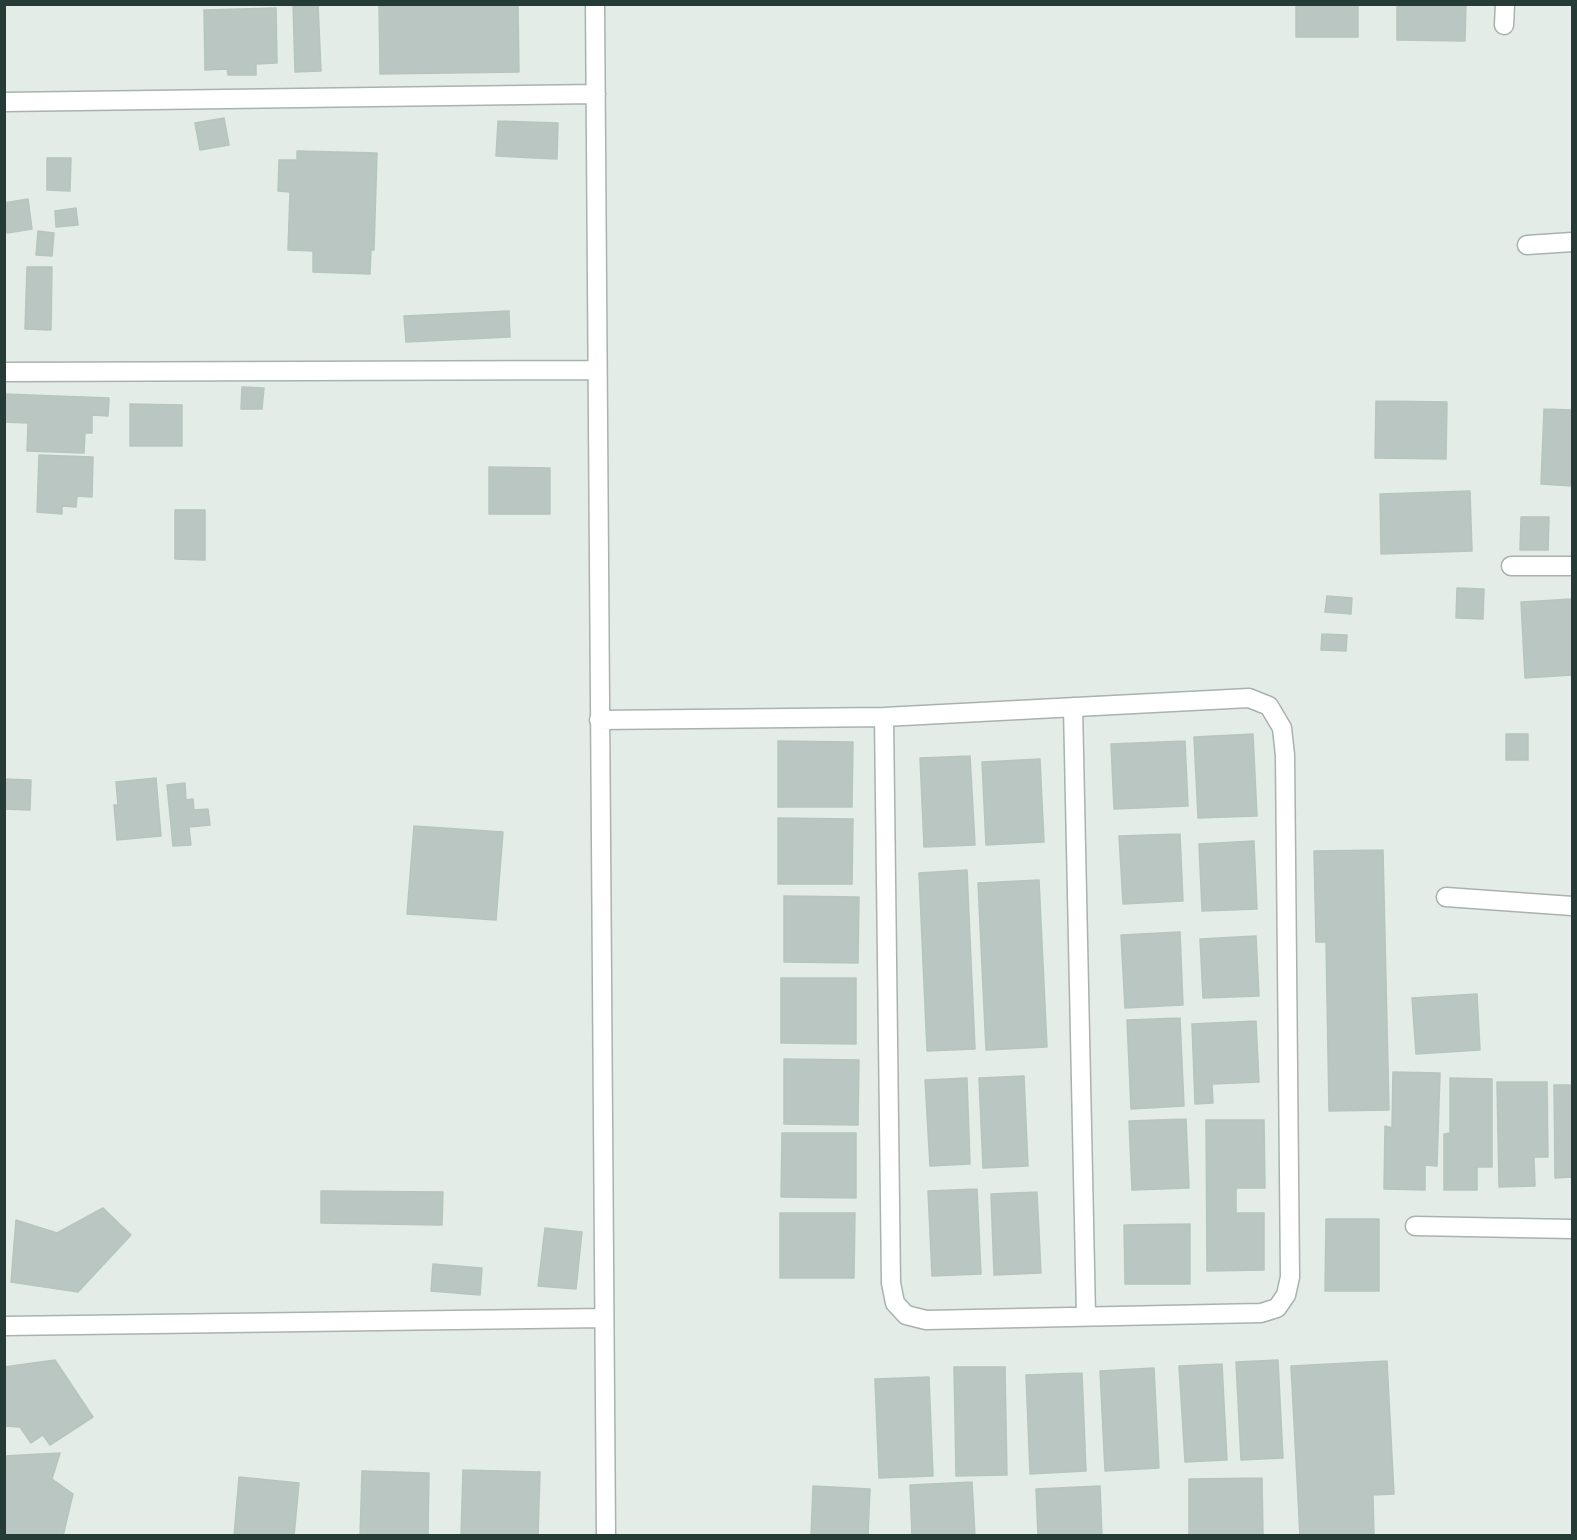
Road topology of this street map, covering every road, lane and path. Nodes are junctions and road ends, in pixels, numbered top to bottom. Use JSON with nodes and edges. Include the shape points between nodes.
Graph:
{"nodes":[{"id":1,"x":595,"y":4,"type":"edge"},
{"id":2,"x":1505,"y":4,"type":"edge"},
{"id":3,"x":1504,"y":25,"type":"dead end"},
{"id":4,"x":596,"y":94,"type":"junction"},
{"id":5,"x":4,"y":102,"type":"edge"},
{"id":6,"x":1572,"y":242,"type":"edge"},
{"id":7,"x":1527,"y":244,"type":"dead end"},
{"id":8,"x":597,"y":370,"type":"junction"},
{"id":9,"x":4,"y":372,"type":"edge"},
{"id":10,"x":1511,"y":566,"type":"dead end"},
{"id":11,"x":1572,"y":566,"type":"edge"},
{"id":12,"x":1073,"y":707,"type":"junction"},
{"id":13,"x":884,"y":717,"type":"junction"},
{"id":14,"x":599,"y":720,"type":"junction"},
{"id":15,"x":1446,"y":897,"type":"dead end"},
{"id":16,"x":1572,"y":906,"type":"edge"},
{"id":17,"x":1414,"y":1226,"type":"dead end"},
{"id":18,"x":1572,"y":1229,"type":"edge"},
{"id":19,"x":1086,"y":1315,"type":"junction"},
{"id":20,"x":604,"y":1318,"type":"junction"},
{"id":21,"x":4,"y":1326,"type":"edge"},
{"id":22,"x":606,"y":1536,"type":"edge"}],
"edges":[{"from":1,"to":4,"type":"street"},
{"from":2,"to":3,"type":"street"},
{"from":4,"to":5,"type":"street"},
{"from":4,"to":8,"type":"street"},
{"from":6,"to":7,"type":"street"},
{"from":8,"to":9,"type":"street"},
{"from":8,"to":14,"type":"street"},
{"from":10,"to":11,"type":"street"},
{"from":12,"to":13,"type":"street"},
{"from":12,"to":19,"type":"street"},
{"from":12,"to":19,"type":"street","via":[[1249,698],[1269,705],[1282,728],[1285,755],[1290,1277],[1286,1295],[1276,1308],[1261,1313]]},
{"from":13,"to":14,"type":"street"},
{"from":13,"to":19,"type":"street","via":[[891,1283],[895,1304],[906,1315],[926,1320]]},
{"from":14,"to":20,"type":"street"},
{"from":15,"to":16,"type":"street"},
{"from":17,"to":18,"type":"street"},
{"from":20,"to":21,"type":"street"},
{"from":20,"to":22,"type":"street"}]}
